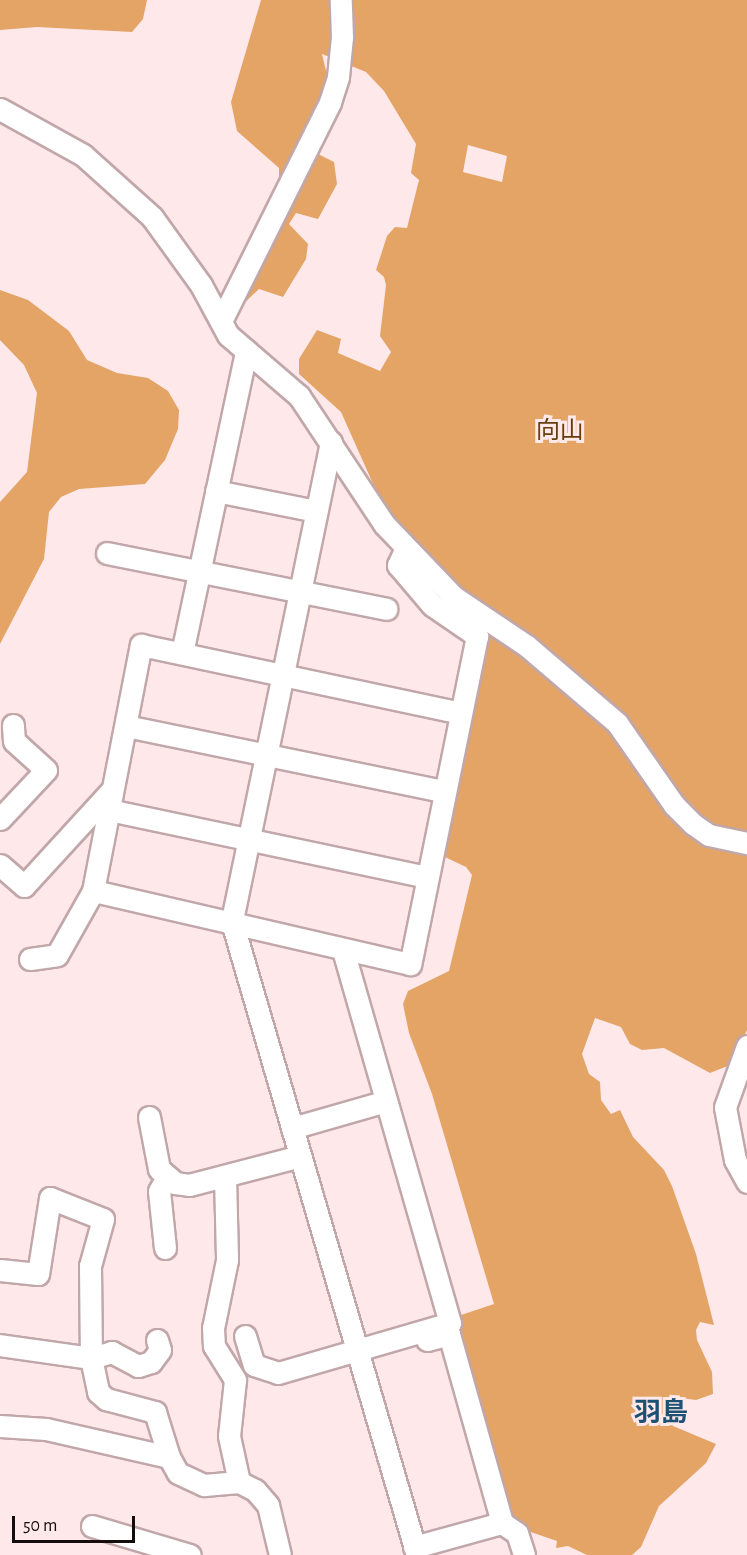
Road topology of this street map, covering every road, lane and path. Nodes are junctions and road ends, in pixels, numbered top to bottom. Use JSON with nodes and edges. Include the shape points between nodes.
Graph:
{"nodes":[{"id":1,"x":341,"y":0,"type":"edge"},
{"id":2,"x":0,"y":109,"type":"edge"},
{"id":3,"x":221,"y":321,"type":"junction"},
{"id":4,"x":246,"y":351,"type":"junction"},
{"id":5,"x":331,"y":442,"type":"junction"},
{"id":6,"x":216,"y":490,"type":"junction"},
{"id":7,"x":316,"y":511,"type":"junction"},
{"id":8,"x":406,"y":548,"type":"junction"},
{"id":9,"x":107,"y":553,"type":"dead end"},
{"id":10,"x":200,"y":571,"type":"junction"},
{"id":11,"x":298,"y":590,"type":"junction"},
{"id":12,"x":386,"y":609,"type":"dead end"},
{"id":13,"x":182,"y":653,"type":"junction"},
{"id":14,"x":280,"y":672,"type":"junction"},
{"id":15,"x":460,"y":713,"type":"junction"},
{"id":16,"x":13,"y":725,"type":"dead end"},
{"id":17,"x":126,"y":726,"type":"junction"},
{"id":18,"x":265,"y":754,"type":"junction"},
{"id":19,"x":444,"y":791,"type":"junction"},
{"id":20,"x":111,"y":800,"type":"junction"},
{"id":21,"x":0,"y":819,"type":"edge"},
{"id":22,"x":248,"y":839,"type":"junction"},
{"id":23,"x":747,"y":843,"type":"edge"},
{"id":24,"x":0,"y":865,"type":"edge"},
{"id":25,"x":427,"y":877,"type":"junction"},
{"id":26,"x":93,"y":891,"type":"junction"},
{"id":27,"x":232,"y":922,"type":"junction"},
{"id":28,"x":343,"y":950,"type":"junction"},
{"id":29,"x":30,"y":959,"type":"dead end"},
{"id":30,"x":747,"y":1046,"type":"edge"},
{"id":31,"x":386,"y":1101,"type":"junction"},
{"id":32,"x":149,"y":1117,"type":"dead end"},
{"id":33,"x":292,"y":1128,"type":"junction"},
{"id":34,"x":300,"y":1156,"type":"junction"},
{"id":35,"x":225,"y":1176,"type":"junction"},
{"id":36,"x":166,"y":1179,"type":"junction"},
{"id":37,"x":747,"y":1182,"type":"edge"},
{"id":38,"x":165,"y":1248,"type":"dead end"},
{"id":39,"x":0,"y":1270,"type":"edge"},
{"id":40,"x":245,"y":1336,"type":"dead end"},
{"id":41,"x":157,"y":1341,"type":"dead end"},
{"id":42,"x":0,"y":1345,"type":"edge"},
{"id":43,"x":358,"y":1355,"type":"junction"},
{"id":44,"x":91,"y":1358,"type":"junction"},
{"id":45,"x":0,"y":1426,"type":"edge"},
{"id":46,"x":169,"y":1457,"type":"junction"},
{"id":47,"x":239,"y":1482,"type":"junction"},
{"id":48,"x":502,"y":1523,"type":"junction"},
{"id":49,"x":92,"y":1526,"type":"dead end"},
{"id":50,"x":416,"y":1551,"type":"edge"},
{"id":51,"x":190,"y":1555,"type":"edge"},
{"id":52,"x":279,"y":1555,"type":"edge"},
{"id":53,"x":524,"y":1555,"type":"edge"}],
"edges":[{"from":1,"to":3,"type":"street","via":[[341,47],[330,102]]},
{"from":2,"to":3,"type":"street","via":[[83,155],[152,217],[201,285]]},
{"from":3,"to":4,"type":"street","via":[[228,335]]},
{"from":4,"to":5,"type":"street","via":[[299,396]]},
{"from":4,"to":6,"type":"street"},
{"from":5,"to":7,"type":"street"},
{"from":5,"to":8,"type":"street","via":[[355,484]]},
{"from":6,"to":7,"type":"street"},
{"from":6,"to":10,"type":"street"},
{"from":7,"to":11,"type":"street"},
{"from":8,"to":15,"type":"street","via":[[398,566],[432,604],[477,636]]},
{"from":8,"to":23,"type":"street","via":[[454,597],[527,646],[617,723],[674,805],[693,824],[709,835]]},
{"from":9,"to":10,"type":"street"},
{"from":10,"to":11,"type":"street"},
{"from":10,"to":13,"type":"street"},
{"from":11,"to":12,"type":"street"},
{"from":11,"to":14,"type":"street"},
{"from":13,"to":14,"type":"street"},
{"from":13,"to":17,"type":"street","via":[[141,645]]},
{"from":14,"to":15,"type":"street"},
{"from":14,"to":18,"type":"street"},
{"from":15,"to":19,"type":"street"},
{"from":16,"to":21,"type":"street","via":[[14,741],[46,770]]},
{"from":17,"to":18,"type":"street"},
{"from":17,"to":20,"type":"street"},
{"from":18,"to":19,"type":"street"},
{"from":18,"to":22,"type":"street"},
{"from":19,"to":25,"type":"street"},
{"from":20,"to":22,"type":"street"},
{"from":20,"to":24,"type":"street","via":[[24,886]]},
{"from":20,"to":26,"type":"street"},
{"from":22,"to":25,"type":"street"},
{"from":22,"to":27,"type":"street"},
{"from":25,"to":28,"type":"street","via":[[410,964]]},
{"from":26,"to":27,"type":"street"},
{"from":26,"to":29,"type":"street","via":[[57,955]]},
{"from":27,"to":28,"type":"street"},
{"from":27,"to":33,"type":"street"},
{"from":28,"to":31,"type":"street"},
{"from":30,"to":37,"type":"street","via":[[724,1107],[735,1160]]},
{"from":31,"to":33,"type":"street"},
{"from":31,"to":43,"type":"street","via":[[450,1323]]},
{"from":32,"to":36,"type":"street","via":[[159,1169]]},
{"from":33,"to":34,"type":"street"},
{"from":34,"to":35,"type":"street"},
{"from":34,"to":43,"type":"street"},
{"from":35,"to":36,"type":"street","via":[[189,1185]]},
{"from":35,"to":47,"type":"street","via":[[227,1260],[213,1328],[214,1346],[235,1380],[229,1436]]},
{"from":36,"to":38,"type":"street","via":[[159,1191]]},
{"from":39,"to":44,"type":"street","via":[[38,1274],[50,1198],[103,1219],[90,1266]]},
{"from":40,"to":43,"type":"street","via":[[254,1365],[278,1372]]},
{"from":41,"to":44,"type":"street","via":[[160,1350],[151,1362],[138,1366],[112,1352]]},
{"from":42,"to":44,"type":"street"},
{"from":43,"to":48,"type":"street","via":[[449,1334]]},
{"from":43,"to":50,"type":"street"},
{"from":44,"to":46,"type":"street","via":[[98,1392],[106,1399],[155,1412]]},
{"from":45,"to":46,"type":"street","via":[[46,1429]]},
{"from":46,"to":47,"type":"street","via":[[178,1473],[191,1482]]},
{"from":47,"to":52,"type":"street","via":[[255,1490],[268,1505]]},
{"from":48,"to":50,"type":"street"},
{"from":48,"to":53,"type":"street","via":[[517,1533]]},
{"from":49,"to":51,"type":"street"}]}
